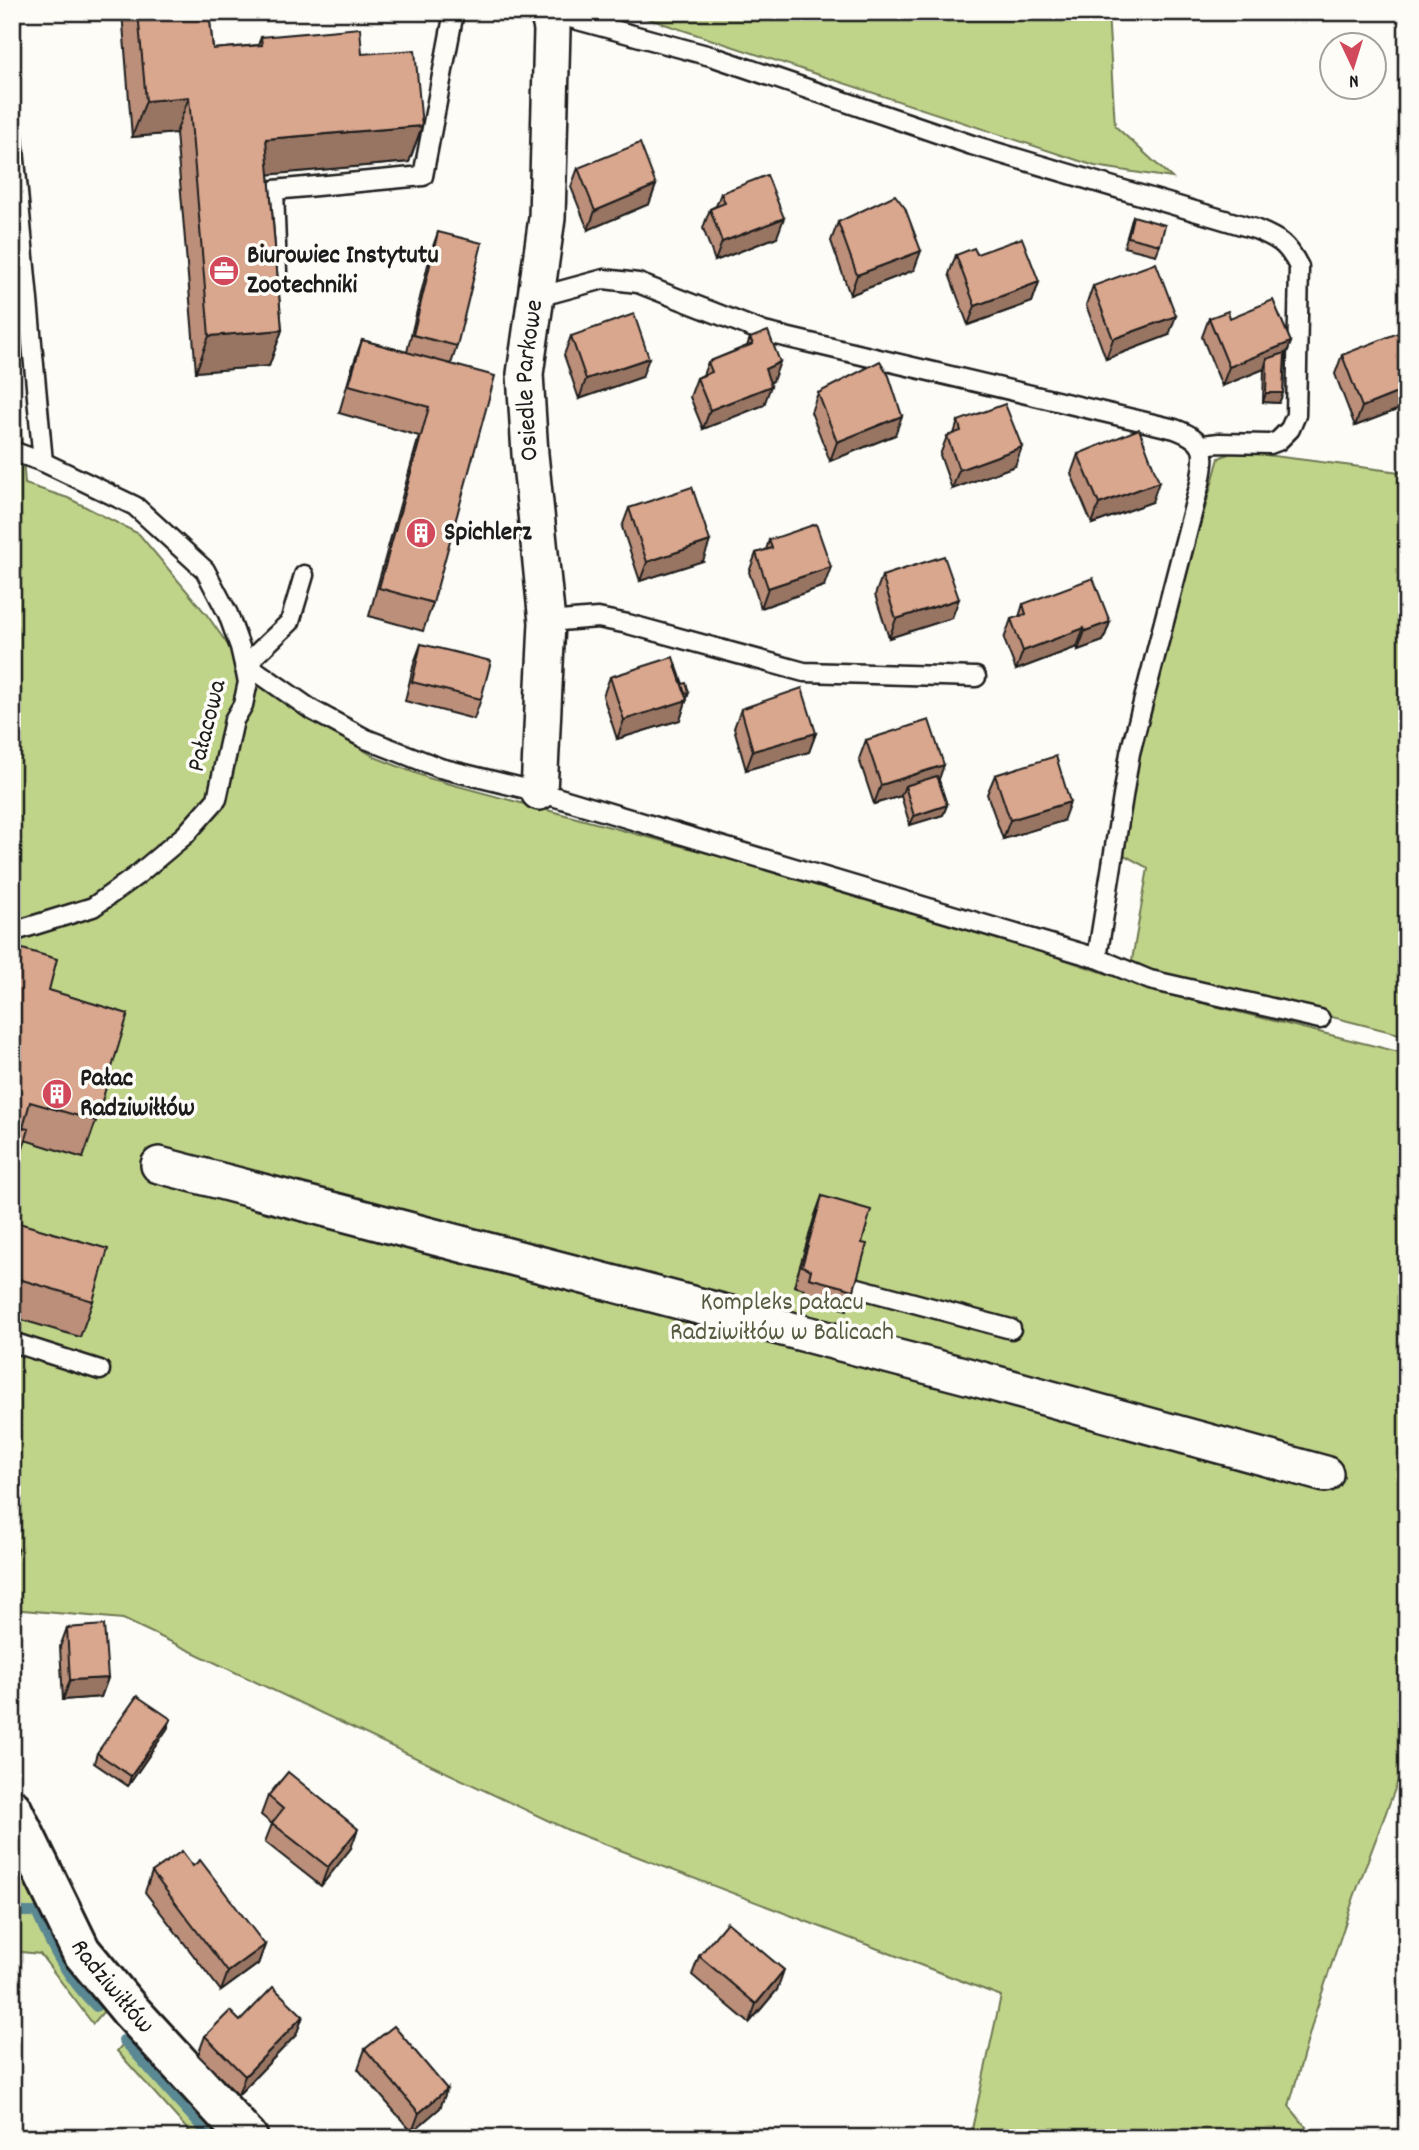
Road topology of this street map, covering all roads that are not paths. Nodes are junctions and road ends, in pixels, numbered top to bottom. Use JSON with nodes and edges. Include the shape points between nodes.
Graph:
{"nodes":[{"id":1,"x":454,"y":12,"type":"edge"},
{"id":2,"x":548,"y":12,"type":"edge"},
{"id":3,"x":12,"y":127,"type":"edge"},
{"id":4,"x":277,"y":272,"type":"edge"},
{"id":5,"x":534,"y":298,"type":"junction"},
{"id":6,"x":1202,"y":445,"type":"junction"},
{"id":7,"x":12,"y":451,"type":"edge"},
{"id":8,"x":43,"y":463,"type":"junction"},
{"id":9,"x":304,"y":575,"type":"dead end"},
{"id":10,"x":547,"y":622,"type":"junction"},
{"id":11,"x":246,"y":664,"type":"junction"},
{"id":12,"x":976,"y":677,"type":"dead end"},
{"id":13,"x":538,"y":792,"type":"junction"},
{"id":14,"x":12,"y":932,"type":"edge"},
{"id":15,"x":1097,"y":958,"type":"junction"},
{"id":16,"x":1320,"y":1019,"type":"dead end"},
{"id":17,"x":159,"y":1166,"type":"dead end"},
{"id":18,"x":854,"y":1287,"type":"edge"},
{"id":19,"x":1012,"y":1329,"type":"dead end"},
{"id":20,"x":12,"y":1342,"type":"edge"},
{"id":21,"x":100,"y":1370,"type":"dead end"},
{"id":22,"x":1325,"y":1474,"type":"dead end"},
{"id":23,"x":12,"y":1809,"type":"edge"},
{"id":24,"x":248,"y":2138,"type":"edge"}],
"edges":[{"from":1,"to":4,"type":"lane","via":[[424,176],[274,190]]},
{"from":2,"to":5,"type":"street","name":"Osiedle Parkowe","via":[[552,29],[547,218]]},
{"from":2,"to":6,"type":"lane","via":[[714,57],[972,145],[1280,239],[1299,267],[1296,415],[1290,429],[1270,444]]},
{"from":3,"to":8,"type":"lane"},
{"from":5,"to":6,"type":"lane","via":[[604,279],[638,283],[764,332],[1175,429]]},
{"from":5,"to":10,"type":"street","name":"Osiedle Parkowe","via":[[526,404]]},
{"from":6,"to":15,"type":"lane","via":[[1200,483],[1130,753]]},
{"from":7,"to":8,"type":"lane","name":"Pałacowa"},
{"from":8,"to":11,"type":"lane","name":"Pałacowa","via":[[135,506],[205,570]]},
{"from":9,"to":11,"type":"lane","via":[[290,622]]},
{"from":10,"to":12,"type":"lane","via":[[589,618],[618,622],[804,672]]},
{"from":10,"to":13,"type":"street","name":"Osiedle Parkowe"},
{"from":11,"to":13,"type":"lane","via":[[312,710],[366,739],[440,768]]},
{"from":11,"to":14,"type":"lane","name":"Pałacowa","via":[[248,682],[234,720],[217,799],[185,835],[93,907]]},
{"from":13,"to":15,"type":"lane"},
{"from":15,"to":16,"type":"lane","via":[[1150,980]]},
{"from":17,"to":22,"type":"street"},
{"from":18,"to":19,"type":"lane"},
{"from":20,"to":21,"type":"lane"},
{"from":23,"to":24,"type":"street","name":"Radziwiłłów","via":[[80,1951]]}]}
